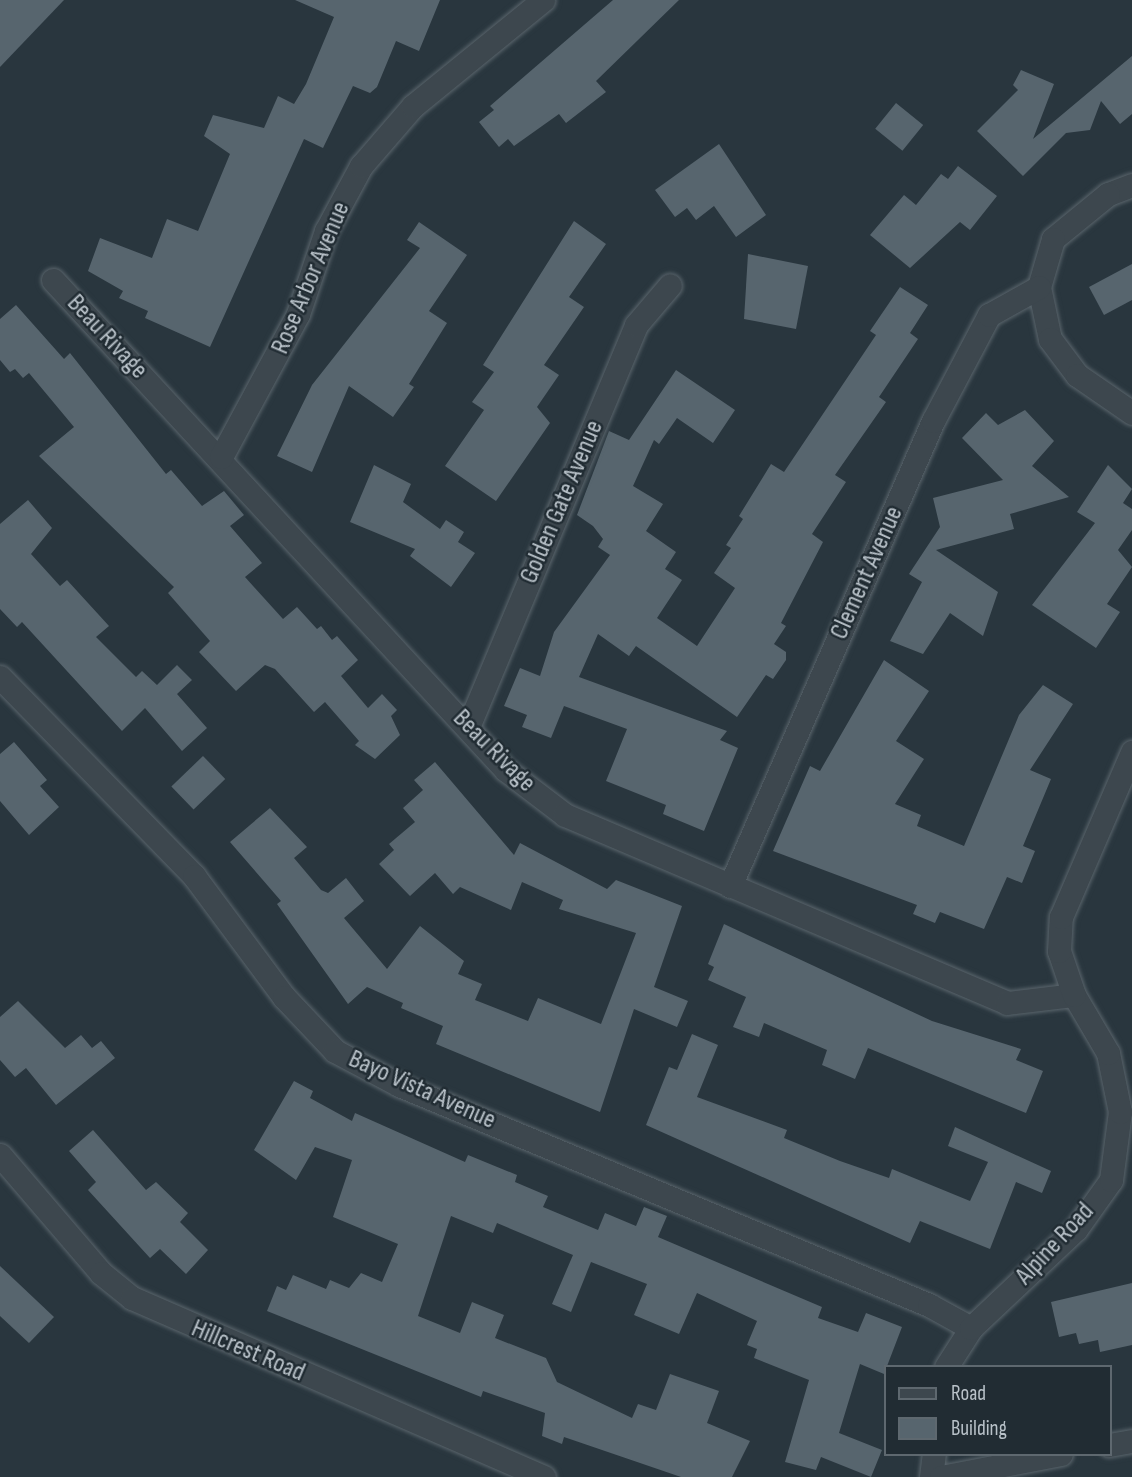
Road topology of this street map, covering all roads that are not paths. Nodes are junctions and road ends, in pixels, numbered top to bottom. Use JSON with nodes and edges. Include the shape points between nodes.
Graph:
{"nodes":[{"id":1,"x":543,"y":0,"type":"edge"},
{"id":2,"x":1132,"y":185,"type":"edge"},
{"id":3,"x":53,"y":280,"type":"dead end"},
{"id":4,"x":670,"y":285,"type":"dead end"},
{"id":5,"x":1039,"y":287,"type":"junction"},
{"id":6,"x":1132,"y":413,"type":"edge"},
{"id":7,"x":221,"y":457,"type":"junction"},
{"id":8,"x":0,"y":677,"type":"edge"},
{"id":9,"x":468,"y":727,"type":"junction"},
{"id":10,"x":1132,"y":752,"type":"edge"},
{"id":11,"x":730,"y":886,"type":"junction"},
{"id":12,"x":1074,"y":995,"type":"junction"},
{"id":13,"x":0,"y":1155,"type":"edge"},
{"id":14,"x":971,"y":1328,"type":"junction"},
{"id":15,"x":947,"y":1365,"type":"edge"},
{"id":16,"x":1132,"y":1441,"type":"edge"},
{"id":17,"x":1111,"y":1445,"type":"edge"},
{"id":18,"x":934,"y":1456,"type":"edge"},
{"id":19,"x":1051,"y":1456,"type":"edge"},
{"id":20,"x":544,"y":1477,"type":"edge"},
{"id":21,"x":932,"y":1477,"type":"edge"},
{"id":22,"x":941,"y":1477,"type":"edge"}],
"edges":[{"from":1,"to":7,"type":"street","name":"Rose Arbor Avenue","via":[[413,106],[361,166],[326,231],[292,327]]},
{"from":2,"to":5,"type":"street","via":[[1108,194],[1053,239]]},
{"from":3,"to":7,"type":"street","name":"Beau Rivage"},
{"from":4,"to":9,"type":"street","name":"Golden Gate Avenue","via":[[636,325]]},
{"from":5,"to":6,"type":"street","via":[[1056,348],[1077,375]]},
{"from":5,"to":11,"type":"street","name":"Clement Avenue","via":[[989,314],[933,421]]},
{"from":7,"to":9,"type":"street","name":"Beau Rivage"},
{"from":8,"to":14,"type":"street","name":"Bayo Vista Avenue","via":[[194,876],[285,997],[335,1051],[399,1085],[904,1294]]},
{"from":9,"to":11,"type":"street","name":"Beau Rivage","via":[[506,770],[565,815]]},
{"from":10,"to":12,"type":"street","name":"Alpine Road","via":[[1061,917],[1059,951]]},
{"from":11,"to":12,"type":"street","name":"Beau Rivage","via":[[1007,1003]]},
{"from":12,"to":14,"type":"street","name":"Alpine Road","via":[[1108,1053],[1120,1112],[1111,1180],[1076,1229]]},
{"from":13,"to":20,"type":"street","name":"Hillcrest Road","via":[[101,1273],[132,1298]]},
{"from":14,"to":15,"type":"street","name":"Alpine Road"},
{"from":16,"to":17,"type":"street"},
{"from":18,"to":21,"type":"street"},
{"from":19,"to":22,"type":"street"}]}
